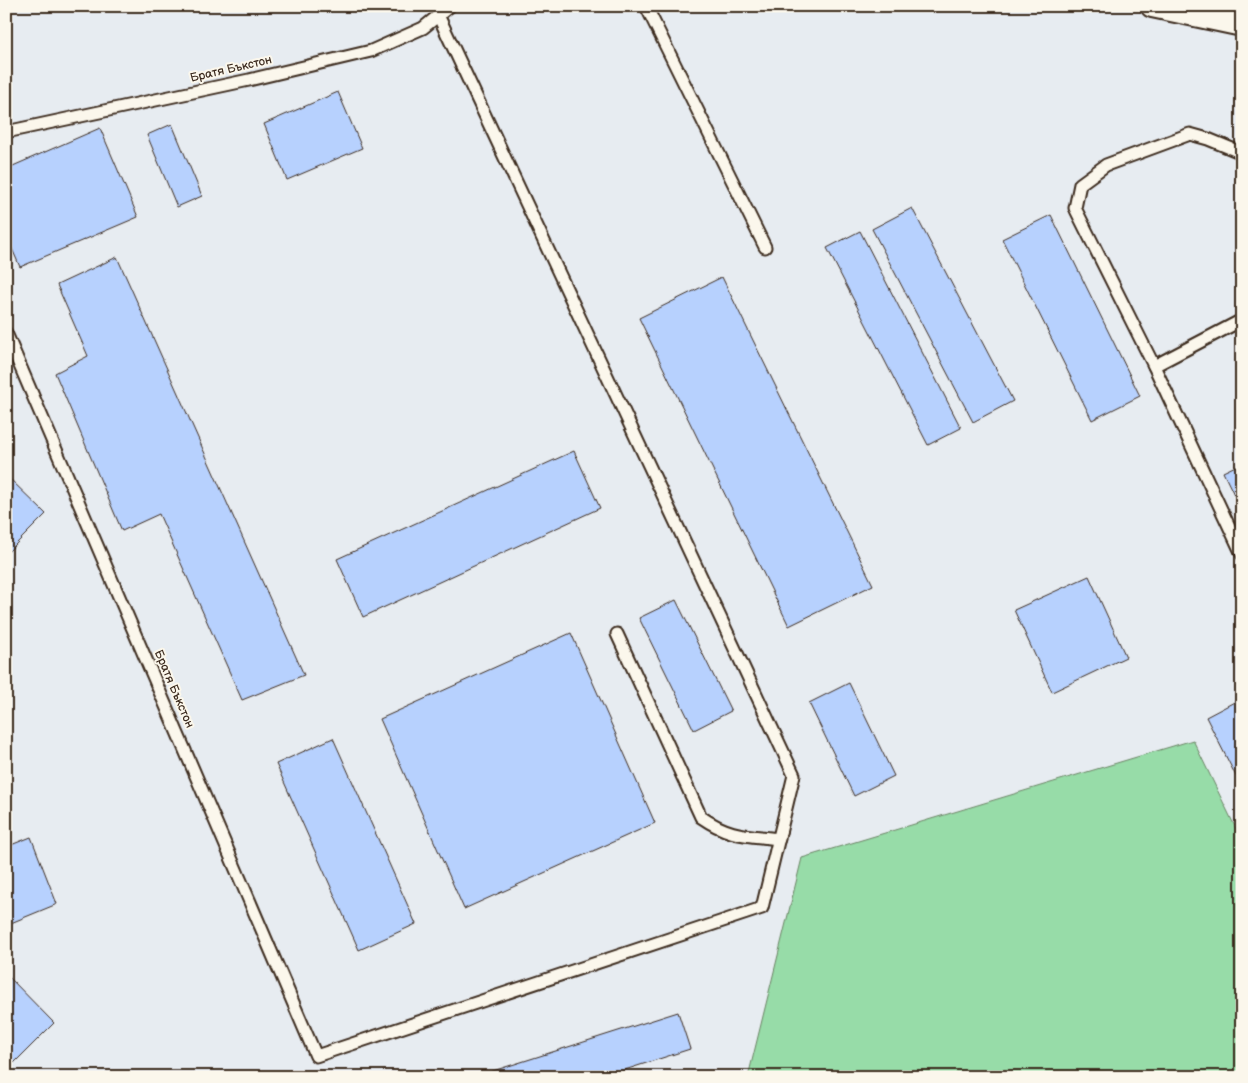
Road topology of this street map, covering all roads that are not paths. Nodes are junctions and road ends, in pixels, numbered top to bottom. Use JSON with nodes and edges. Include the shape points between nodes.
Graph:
{"nodes":[{"id":1,"x":450,"y":6,"type":"edge"},
{"id":2,"x":646,"y":6,"type":"edge"},
{"id":3,"x":1152,"y":6,"type":"edge"},
{"id":4,"x":438,"y":15,"type":"junction"},
{"id":5,"x":1242,"y":25,"type":"edge"},
{"id":6,"x":6,"y":132,"type":"edge"},
{"id":7,"x":1242,"y":153,"type":"edge"},
{"id":8,"x":765,"y":247,"type":"dead end"},
{"id":9,"x":1242,"y":320,"type":"edge"},
{"id":10,"x":6,"y":333,"type":"edge"},
{"id":11,"x":1154,"y":366,"type":"junction"},
{"id":12,"x":1242,"y":554,"type":"edge"},
{"id":13,"x":617,"y":634,"type":"dead end"},
{"id":14,"x":778,"y":839,"type":"junction"}],
"edges":[{"from":1,"to":4,"type":"lane","name":"Братя Бъкстон"},
{"from":2,"to":8,"type":"lane"},
{"from":3,"to":5,"type":"street"},
{"from":4,"to":6,"type":"lane","name":"Братя Бъкстон","via":[[423,28],[372,51]]},
{"from":4,"to":14,"type":"lane","via":[[794,775]]},
{"from":7,"to":11,"type":"lane","via":[[1190,134],[1106,165],[1080,184],[1075,208]]},
{"from":9,"to":11,"type":"lane"},
{"from":10,"to":14,"type":"lane","name":"Братя Бъкстон","via":[[316,1056],[762,908]]},
{"from":11,"to":12,"type":"lane"},
{"from":13,"to":14,"type":"lane","via":[[702,817],[716,828],[732,834]]}]}
